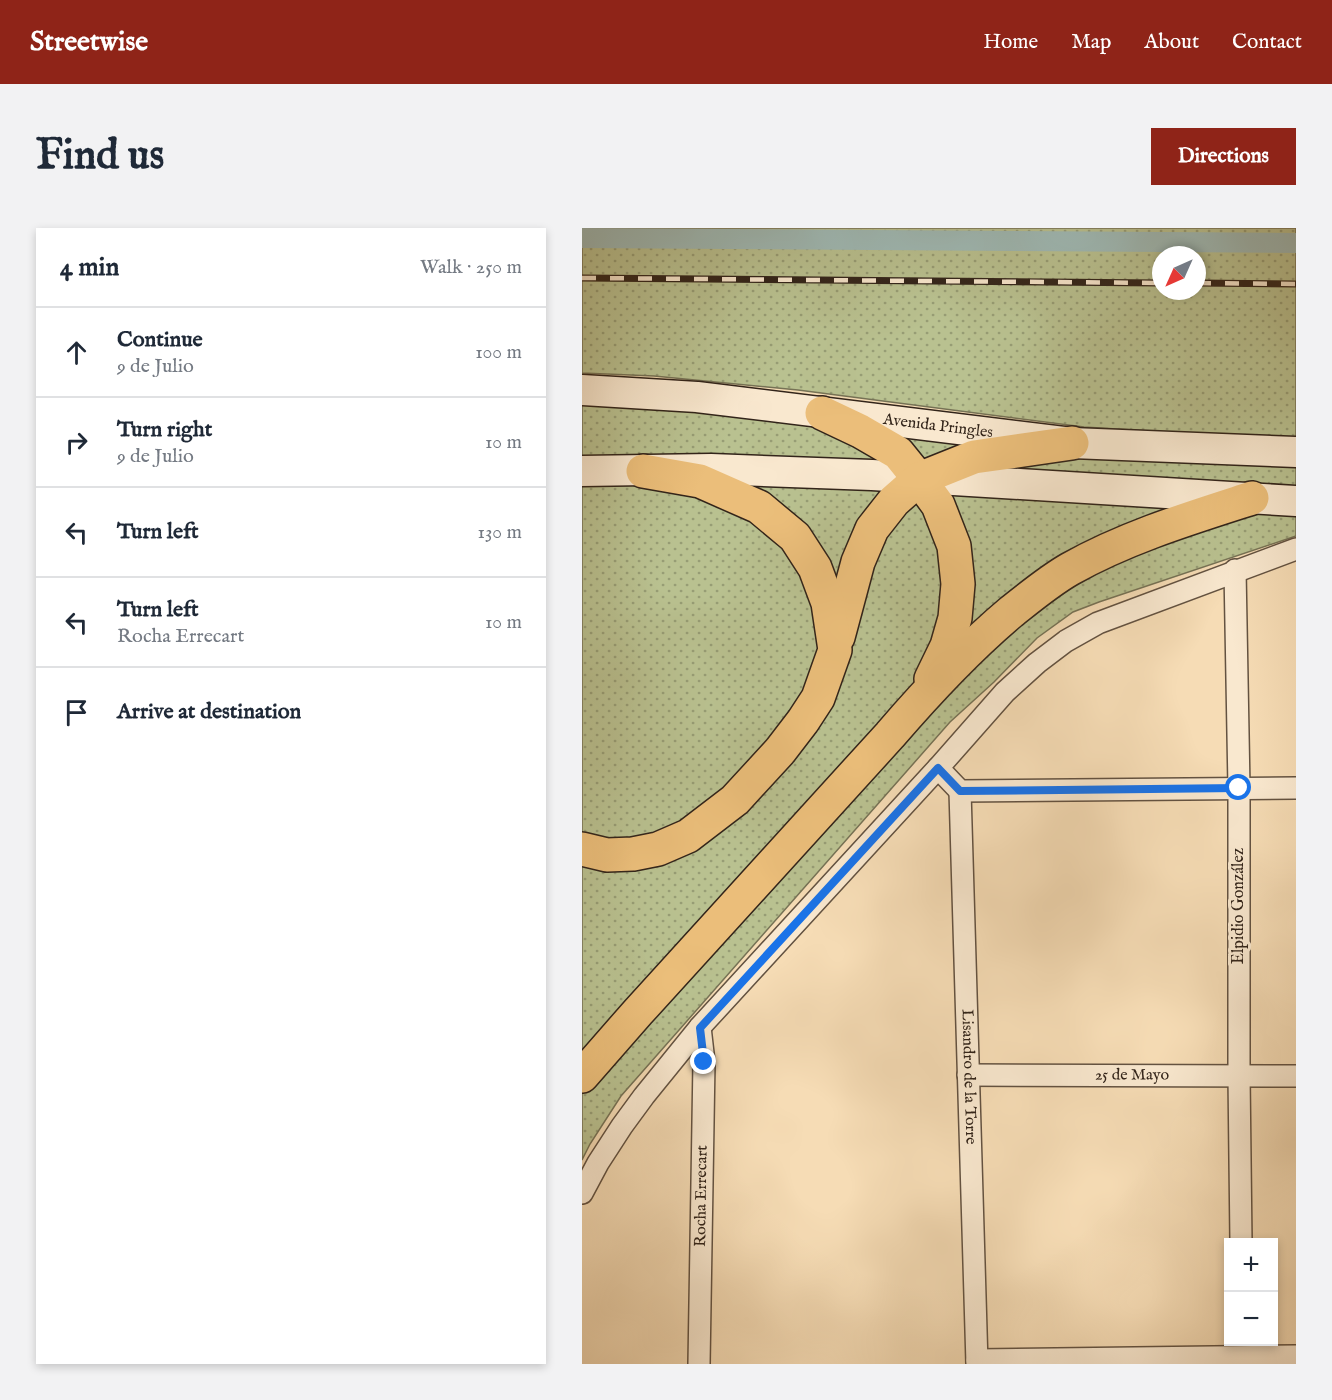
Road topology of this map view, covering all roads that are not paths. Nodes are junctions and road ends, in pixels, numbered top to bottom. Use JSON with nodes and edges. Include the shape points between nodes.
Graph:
{"nodes":[{"id":1,"x":582,"y":390,"type":"edge"},
{"id":2,"x":822,"y":413,"type":"junction"},
{"id":3,"x":1072,"y":443,"type":"junction"},
{"id":4,"x":1296,"y":452,"type":"edge"},
{"id":5,"x":582,"y":471,"type":"edge"},
{"id":6,"x":643,"y":471,"type":"junction"},
{"id":7,"x":919,"y":479,"type":"junction"},
{"id":8,"x":1252,"y":498,"type":"junction"},
{"id":9,"x":1296,"y":501,"type":"edge"},
{"id":10,"x":1296,"y":549,"type":"edge"},
{"id":11,"x":1235,"y":570,"type":"junction"},
{"id":12,"x":835,"y":650,"type":"junction"},
{"id":13,"x":913,"y":709,"type":"junction"},
{"id":14,"x":938,"y":768,"type":"junction"},
{"id":15,"x":1239,"y":788,"type":"junction"},
{"id":16,"x":1296,"y":788,"type":"edge"},
{"id":17,"x":960,"y":791,"type":"junction"},
{"id":18,"x":582,"y":849,"type":"edge"},
{"id":19,"x":700,"y":1028,"type":"junction"},
{"id":20,"x":968,"y":1075,"type":"junction"},
{"id":21,"x":582,"y":1076,"type":"edge"},
{"id":22,"x":1239,"y":1076,"type":"junction"},
{"id":23,"x":1296,"y":1076,"type":"edge"},
{"id":24,"x":582,"y":1193,"type":"edge"},
{"id":25,"x":1241,"y":1238,"type":"edge"},
{"id":26,"x":1242,"y":1354,"type":"edge"},
{"id":27,"x":1296,"y":1356,"type":"edge"},
{"id":28,"x":977,"y":1362,"type":"edge"},
{"id":29,"x":699,"y":1364,"type":"edge"}],
"edges":[{"from":1,"to":2,"type":"main road","name":"Avenida Pringles","via":[[697,397]]},
{"from":2,"to":3,"type":"main road","name":"Avenida Pringles"},
{"from":2,"to":7,"type":"highway","via":[[898,453]]},
{"from":3,"to":4,"type":"main road","name":"Avenida Pringles"},
{"from":3,"to":7,"type":"highway","via":[[974,457]]},
{"from":5,"to":6,"type":"main road"},
{"from":6,"to":7,"type":"main road","via":[[711,469]]},
{"from":6,"to":12,"type":"highway","via":[[700,482],[759,507],[795,537],[815,568],[828,603]]},
{"from":7,"to":8,"type":"main road"},
{"from":7,"to":12,"type":"highway","via":[[894,501],[872,529],[858,562]]},
{"from":7,"to":13,"type":"highway","via":[[938,505],[954,546],[958,584],[947,646]]},
{"from":8,"to":9,"type":"main road"},
{"from":8,"to":13,"type":"highway","via":[[1169,525],[1069,570],[996,625]]},
{"from":10,"to":11,"type":"street"},
{"from":11,"to":14,"type":"street","via":[[1098,623],[1066,641],[1005,693]]},
{"from":11,"to":15,"type":"street","name":"Elpidio González"},
{"from":12,"to":18,"type":"highway","via":[[818,698],[803,721],[735,800],[688,836],[658,849],[607,855]]},
{"from":13,"to":21,"type":"highway"},
{"from":14,"to":17,"type":"street"},
{"from":14,"to":19,"type":"street"},
{"from":15,"to":16,"type":"street"},
{"from":15,"to":17,"type":"street"},
{"from":15,"to":22,"type":"street","name":"Elpidio González"},
{"from":17,"to":20,"type":"street","name":"Lisandro de la Torre"},
{"from":19,"to":24,"type":"street","via":[[622,1126]]},
{"from":19,"to":29,"type":"street","name":"Rocha Errecart","via":[[704,1071]]},
{"from":20,"to":22,"type":"street","name":"25 de Mayo"},
{"from":20,"to":28,"type":"street","name":"Lisandro de la Torre"},
{"from":22,"to":23,"type":"street","name":"25 de Mayo"},
{"from":22,"to":25,"type":"street","name":"Elpidio González"},
{"from":26,"to":27,"type":"street"},
{"from":26,"to":28,"type":"street"}]}
